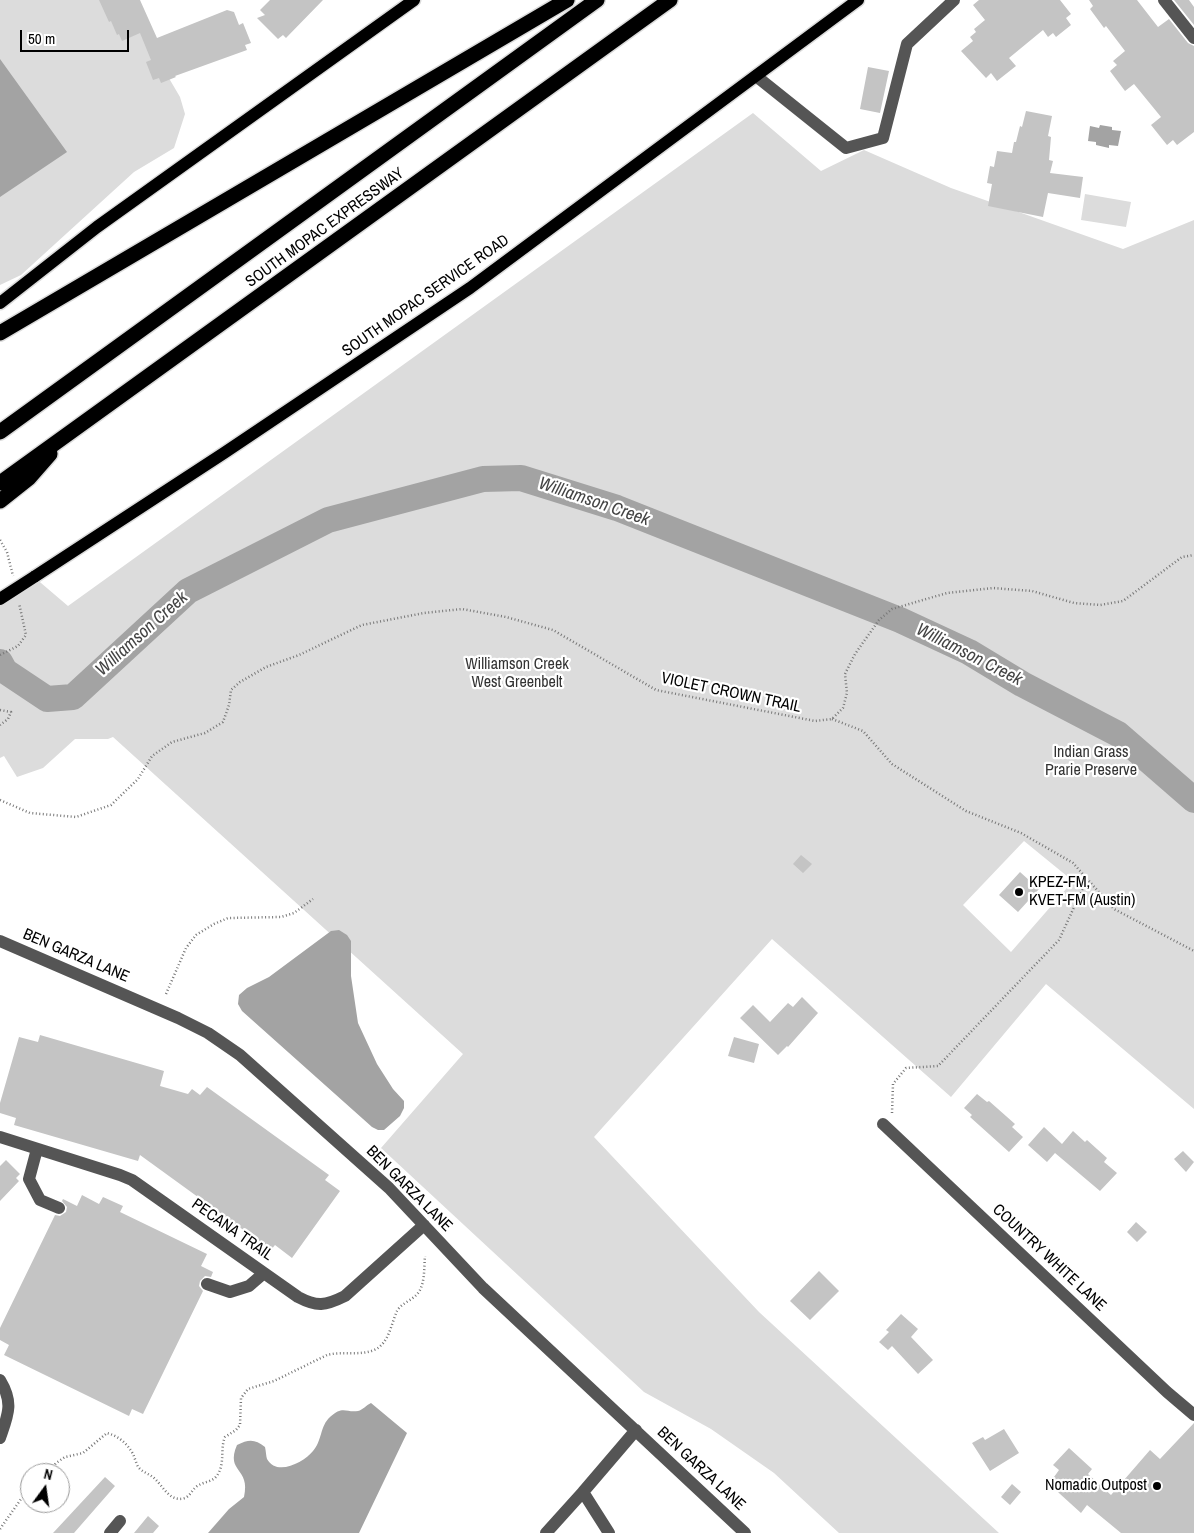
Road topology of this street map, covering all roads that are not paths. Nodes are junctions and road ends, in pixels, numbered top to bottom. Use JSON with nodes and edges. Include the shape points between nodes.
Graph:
{"nodes":[{"id":1,"x":414,"y":0,"type":"edge"},
{"id":2,"x":568,"y":0,"type":"edge"},
{"id":3,"x":597,"y":0,"type":"edge"},
{"id":4,"x":670,"y":0,"type":"edge"},
{"id":5,"x":680,"y":0,"type":"edge"},
{"id":6,"x":858,"y":0,"type":"edge"},
{"id":7,"x":954,"y":0,"type":"edge"},
{"id":8,"x":1164,"y":0,"type":"edge"},
{"id":9,"x":654,"y":12,"type":"junction"},
{"id":10,"x":1194,"y":38,"type":"edge"},
{"id":11,"x":756,"y":76,"type":"junction"},
{"id":12,"x":0,"y":303,"type":"edge"},
{"id":13,"x":0,"y":333,"type":"edge"},
{"id":14,"x":0,"y":432,"type":"edge"},
{"id":15,"x":68,"y":434,"type":"junction"},
{"id":16,"x":0,"y":483,"type":"edge"},
{"id":17,"x":0,"y":501,"type":"edge"},
{"id":18,"x":0,"y":599,"type":"edge"},
{"id":19,"x":0,"y":941,"type":"edge"},
{"id":20,"x":886,"y":1127,"type":"road end"},
{"id":21,"x":0,"y":1137,"type":"edge"},
{"id":22,"x":37,"y":1149,"type":"junction"},
{"id":23,"x":59,"y":1208,"type":"dead end"},
{"id":24,"x":424,"y":1224,"type":"junction"},
{"id":25,"x":264,"y":1273,"type":"junction"},
{"id":26,"x":207,"y":1284,"type":"dead end"},
{"id":27,"x":0,"y":1380,"type":"edge"},
{"id":28,"x":1194,"y":1415,"type":"edge"},
{"id":29,"x":636,"y":1430,"type":"junction"},
{"id":30,"x":0,"y":1438,"type":"edge"},
{"id":31,"x":584,"y":1492,"type":"junction"},
{"id":32,"x":120,"y":1520,"type":"dead end"},
{"id":33,"x":110,"y":1533,"type":"edge"},
{"id":34,"x":546,"y":1533,"type":"edge"},
{"id":35,"x":609,"y":1533,"type":"edge"},
{"id":36,"x":745,"y":1533,"type":"edge"}],
"edges":[{"from":1,"to":12,"type":"main road","via":[[113,215]]},
{"from":2,"to":13,"type":"highway"},
{"from":3,"to":14,"type":"highway","name":"SOUTH MOPAC EXPRESSWAY"},
{"from":4,"to":9,"type":"highway","name":"SOUTH MOPAC EXPRESSWAY"},
{"from":5,"to":9,"type":"highway"},
{"from":6,"to":11,"type":"main road","name":"SOUTH MOPAC SERVICE ROAD"},
{"from":7,"to":11,"type":"street","via":[[907,44],[883,138],[846,148]]},
{"from":8,"to":10,"type":"street"},
{"from":9,"to":15,"type":"highway","name":"SOUTH MOPAC EXPRESSWAY"},
{"from":11,"to":18,"type":"main road","name":"SOUTH MOPAC SERVICE ROAD","bridge":true,"via":[[470,288]]},
{"from":15,"to":16,"type":"highway","name":"SOUTH MOPAC EXPRESSWAY"},
{"from":15,"to":17,"type":"highway","via":[[29,478]]},
{"from":19,"to":24,"type":"street","name":"BEN GARZA LANE","via":[[208,1033],[240,1055],[389,1188]]},
{"from":20,"to":28,"type":"street","name":"COUNTRY WHITE LANE"},
{"from":21,"to":22,"type":"street","name":"PECANA TRAIL"},
{"from":22,"to":23,"type":"street","via":[[29,1179],[40,1200]]},
{"from":22,"to":25,"type":"street","name":"PECANA TRAIL","via":[[132,1180]]},
{"from":24,"to":25,"type":"street","name":"PECANA TRAIL","via":[[345,1296],[335,1301],[312,1304]]},
{"from":24,"to":29,"type":"street","name":"BEN GARZA LANE","via":[[483,1288]]},
{"from":25,"to":26,"type":"street","via":[[249,1286],[230,1292]]},
{"from":27,"to":30,"type":"street","via":[[9,1403]]},
{"from":29,"to":31,"type":"street"},
{"from":29,"to":36,"type":"street","name":"BEN GARZA LANE"},
{"from":31,"to":34,"type":"street"},
{"from":31,"to":35,"type":"street"},
{"from":32,"to":33,"type":"street"}]}
